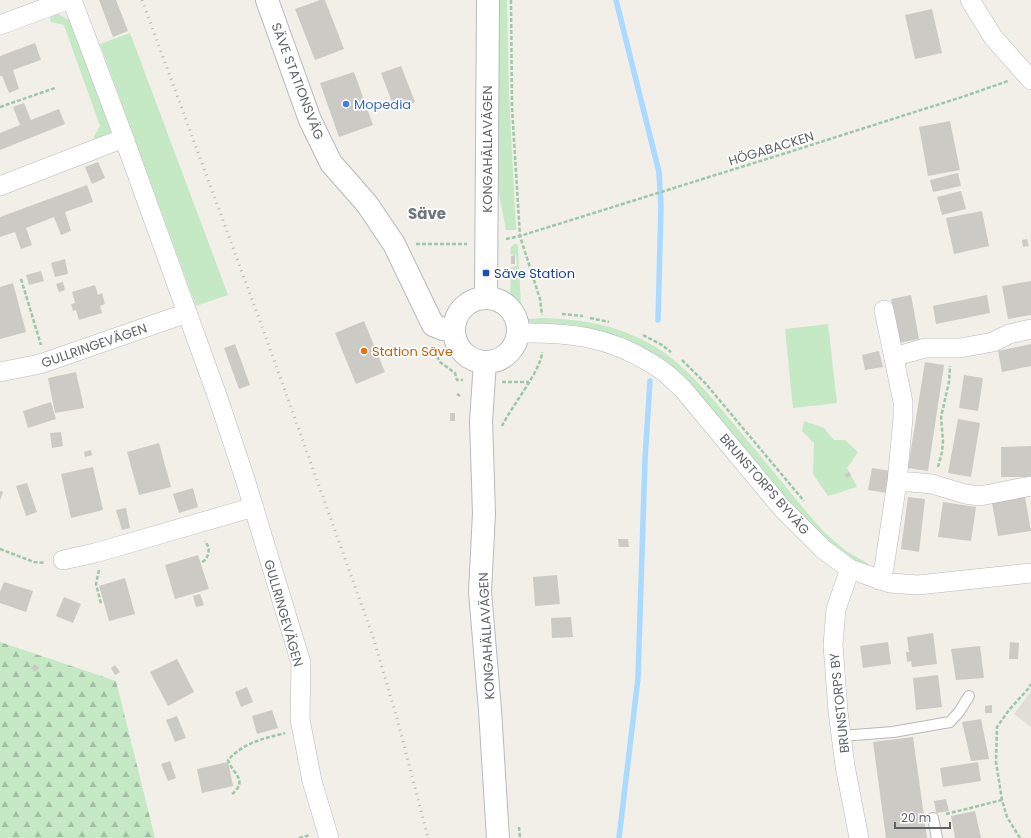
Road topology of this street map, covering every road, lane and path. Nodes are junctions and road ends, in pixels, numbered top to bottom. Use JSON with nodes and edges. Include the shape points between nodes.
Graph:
{"nodes":[{"id":1,"x":67,"y":0,"type":"edge"},
{"id":2,"x":72,"y":0,"type":"edge"},
{"id":3,"x":267,"y":0,"type":"edge"},
{"id":4,"x":488,"y":0,"type":"edge"},
{"id":5,"x":511,"y":0,"type":"edge"},
{"id":6,"x":970,"y":0,"type":"edge"},
{"id":7,"x":0,"y":25,"type":"edge"},
{"id":8,"x":1028,"y":77,"type":"edge"},
{"id":9,"x":55,"y":88,"type":"dead end"},
{"id":10,"x":0,"y":108,"type":"edge"},
{"id":11,"x":124,"y":138,"type":"junction"},
{"id":12,"x":0,"y":186,"type":"edge"},
{"id":13,"x":520,"y":236,"type":"junction"},
{"id":14,"x":487,"y":242,"type":"junction"},
{"id":15,"x":394,"y":244,"type":"junction"},
{"id":16,"x":21,"y":279,"type":"dead end"},
{"id":17,"x":486,"y":298,"type":"junction"},
{"id":18,"x":884,"y":310,"type":"dead end"},
{"id":19,"x":542,"y":312,"type":"junction"},
{"id":20,"x":187,"y":313,"type":"junction"},
{"id":21,"x":549,"y":313,"type":"dead end"},
{"id":22,"x":557,"y":314,"type":"dead end"},
{"id":23,"x":612,"y":323,"type":"dead end"},
{"id":24,"x":1031,"y":329,"type":"edge"},
{"id":25,"x":454,"y":330,"type":"junction"},
{"id":26,"x":542,"y":332,"type":"junction"},
{"id":27,"x":518,"y":333,"type":"junction"},
{"id":28,"x":636,"y":333,"type":"dead end"},
{"id":29,"x":948,"y":348,"type":"junction"},
{"id":30,"x":674,"y":354,"type":"dead end"},
{"id":31,"x":894,"y":357,"type":"junction"},
{"id":32,"x":679,"y":358,"type":"dead end"},
{"id":33,"x":46,"y":362,"type":"junction"},
{"id":34,"x":485,"y":362,"type":"junction"},
{"id":35,"x":0,"y":372,"type":"edge"},
{"id":36,"x":500,"y":429,"type":"dead end"},
{"id":37,"x":897,"y":482,"type":"junction"},
{"id":38,"x":932,"y":484,"type":"junction"},
{"id":39,"x":1031,"y":486,"type":"edge"},
{"id":40,"x":807,"y":505,"type":"dead end"},
{"id":41,"x":254,"y":507,"type":"junction"},
{"id":42,"x":0,"y":549,"type":"edge"},
{"id":43,"x":103,"y":550,"type":"junction"},
{"id":44,"x":63,"y":560,"type":"joint"},
{"id":45,"x":850,"y":569,"type":"junction"},
{"id":46,"x":1031,"y":573,"type":"edge"},
{"id":47,"x":879,"y":580,"type":"junction"},
{"id":48,"x":101,"y":604,"type":"dead end"},
{"id":49,"x":1031,"y":684,"type":"edge"},
{"id":50,"x":969,"y":696,"type":"dead end"},
{"id":51,"x":302,"y":728,"type":"junction"},
{"id":52,"x":841,"y":736,"type":"junction"},
{"id":53,"x":232,"y":794,"type":"dead end"},
{"id":54,"x":1002,"y":800,"type":"junction"},
{"id":55,"x":932,"y":818,"type":"joint"},
{"id":56,"x":519,"y":823,"type":"dead end"},
{"id":57,"x":329,"y":838,"type":"edge"},
{"id":58,"x":498,"y":838,"type":"edge"},
{"id":59,"x":520,"y":838,"type":"edge"},
{"id":60,"x":859,"y":838,"type":"edge"},
{"id":61,"x":936,"y":838,"type":"edge"},
{"id":62,"x":1020,"y":838,"type":"edge"}],
"edges":[{"from":1,"to":7,"type":"street"},
{"from":2,"to":11,"type":"street","name":"GULLRINGEVÄGEN"},
{"from":3,"to":15,"type":"main road","name":"SÄVE STATIONSVÄG","via":[[310,120],[331,163],[367,204]]},
{"from":4,"to":14,"type":"main road","name":"KONGAHÄLLAVÄGEN"},
{"from":5,"to":13,"type":"path","via":[[512,108]]},
{"from":6,"to":8,"type":"street","via":[[993,37]]},
{"from":8,"to":13,"type":"path","name":"HÖGABACKEN"},
{"from":9,"to":10,"type":"path"},
{"from":11,"to":12,"type":"street"},
{"from":11,"to":20,"type":"street","name":"GULLRINGEVÄGEN"},
{"from":13,"to":14,"type":"path","name":"HÖGABACKEN"},
{"from":13,"to":19,"type":"path"},
{"from":14,"to":15,"type":"path","name":"HÖGABACKEN","via":[[464,245]]},
{"from":14,"to":17,"type":"main road","name":"KONGAHÄLLAVÄGEN"},
{"from":15,"to":25,"type":"main road","name":"SÄVE STATIONSVÄG","via":[[432,325]]},
{"from":16,"to":33,"type":"path"},
{"from":17,"to":25,"type":"main road","via":[[466,305],[457,316]]},
{"from":17,"to":27,"type":"main road","via":[[497,300],[507,306],[514,316]]},
{"from":18,"to":31,"type":"street"},
{"from":19,"to":21,"type":"path"},
{"from":19,"to":26,"type":"path"},
{"from":20,"to":33,"type":"street","name":"GULLRINGEVÄGEN"},
{"from":20,"to":41,"type":"street","name":"GULLRINGEVÄGEN"},
{"from":22,"to":23,"type":"path","via":[[572,314]]},
{"from":24,"to":29,"type":"street","via":[[1009,334],[993,342]]},
{"from":25,"to":34,"type":"main road","via":[[456,341],[462,350],[475,360]]},
{"from":26,"to":27,"type":"street","name":"BRUNSTORPS BYVÄG"},
{"from":26,"to":36,"type":"path","via":[[542,357],[536,371]]},
{"from":26,"to":45,"type":"street","name":"BRUNSTORPS BYVÄG","via":[[608,342],[638,355],[663,371],[682,388],[782,508],[823,549]]},
{"from":27,"to":34,"type":"main road","via":[[513,348],[506,356]]},
{"from":28,"to":30,"type":"path","via":[[662,345]]},
{"from":29,"to":31,"type":"street","via":[[925,348]]},
{"from":29,"to":38,"type":"path","via":[[950,376],[941,417],[943,446]]},
{"from":31,"to":37,"type":"street","via":[[903,402]]},
{"from":32,"to":40,"type":"path","via":[[706,384]]},
{"from":33,"to":35,"type":"street","name":"GULLRINGEVÄGEN"},
{"from":34,"to":58,"type":"main road","name":"KONGAHÄLLAVÄGEN","via":[[481,421],[484,513],[480,592]]},
{"from":37,"to":38,"type":"street"},
{"from":37,"to":47,"type":"street","via":[[884,568]]},
{"from":38,"to":39,"type":"street","via":[[980,496]]},
{"from":41,"to":43,"type":"street"},
{"from":41,"to":51,"type":"street","name":"GULLRINGEVÄGEN","via":[[301,663]]},
{"from":42,"to":44,"type":"path","via":[[34,562],[50,563]]},
{"from":43,"to":44,"type":"street"},
{"from":43,"to":48,"type":"path","via":[[96,584]]},
{"from":45,"to":47,"type":"street","name":"BRUNSTORPS BYVÄG"},
{"from":45,"to":52,"type":"street","name":"BRUNSTORPS BY","via":[[836,609],[833,645]]},
{"from":46,"to":47,"type":"street","name":"BRUNSTORPS BYVÄG","via":[[918,586]]},
{"from":49,"to":54,"type":"path","via":[[997,727],[996,762]]},
{"from":50,"to":52,"type":"lane","via":[[950,722],[893,732]]},
{"from":51,"to":53,"type":"path","via":[[253,742],[235,752],[228,760],[239,778]]},
{"from":51,"to":57,"type":"street","name":"GULLRINGEVÄGEN","via":[[312,781]]},
{"from":52,"to":60,"type":"street","name":"BRUNSTORPS BY"},
{"from":54,"to":55,"type":"path"},
{"from":54,"to":62,"type":"path","via":[[1007,817]]},
{"from":55,"to":61,"type":"lane"},
{"from":56,"to":59,"type":"path"}]}
